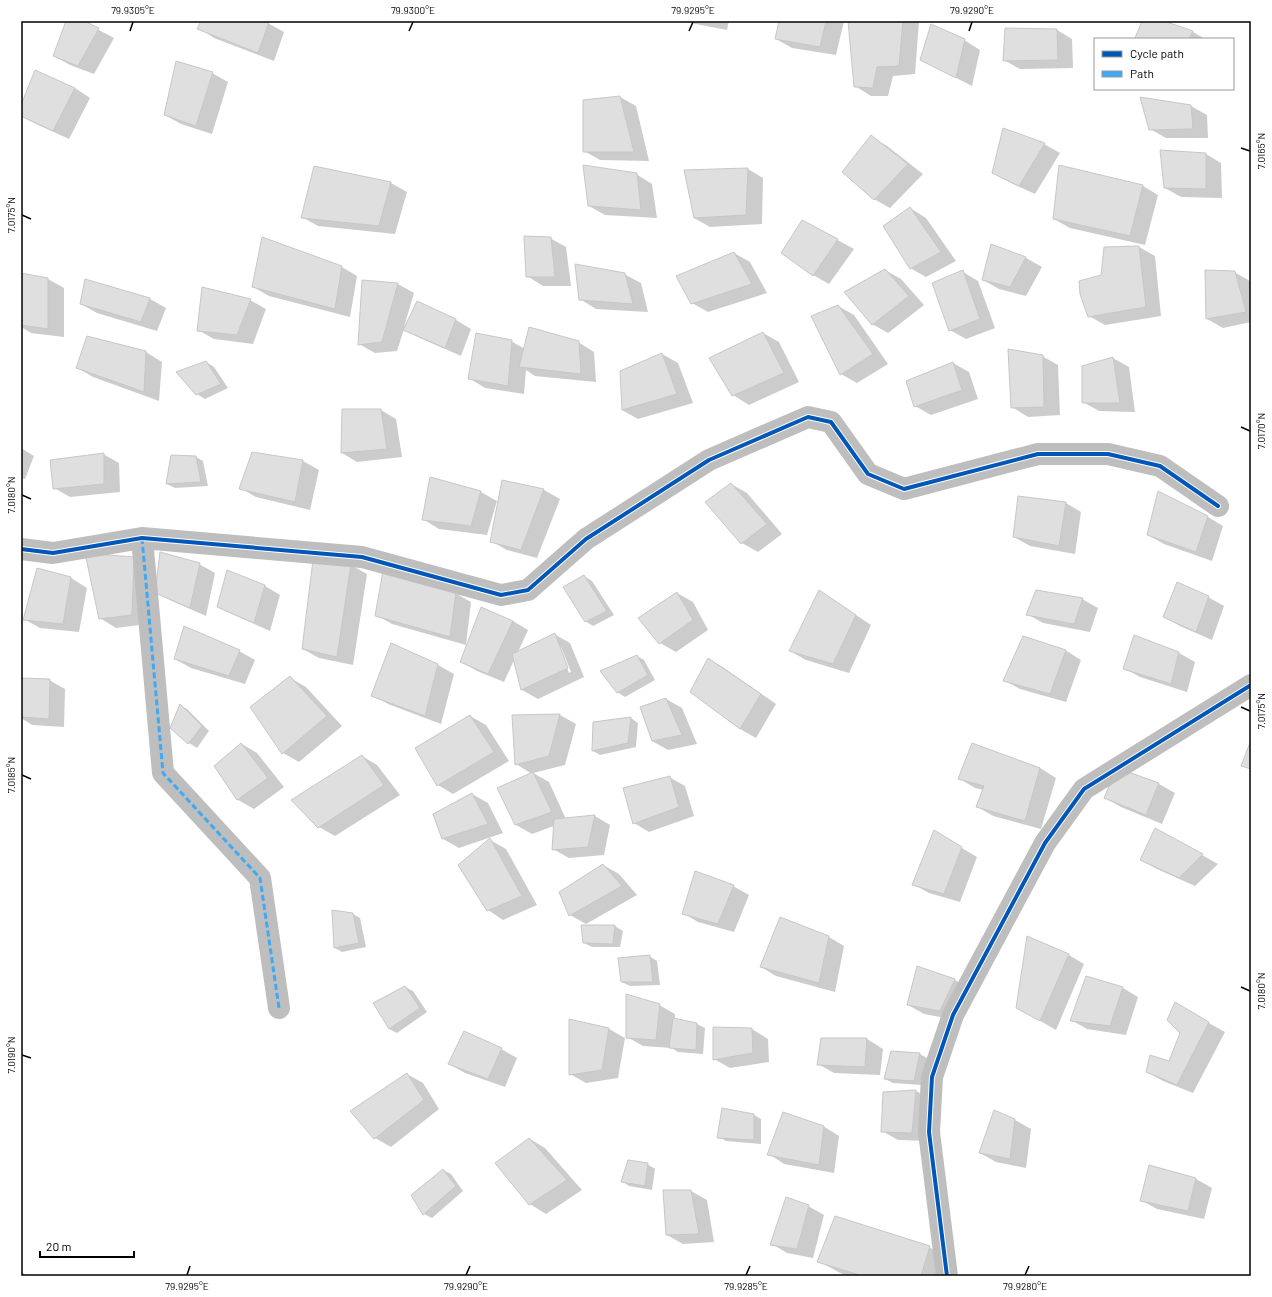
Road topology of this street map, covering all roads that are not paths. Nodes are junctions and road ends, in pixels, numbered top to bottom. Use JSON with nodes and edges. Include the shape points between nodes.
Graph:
{"nodes":[{"id":1,"x":1218,"y":506,"type":"dead end"},
{"id":2,"x":142,"y":538,"type":"junction"},
{"id":3,"x":21,"y":550,"type":"edge"},
{"id":4,"x":1251,"y":685,"type":"edge"},
{"id":5,"x":279,"y":1008,"type":"dead end"},
{"id":6,"x":947,"y":1276,"type":"edge"}],
"edges":[{"from":1,"to":2,"type":"street","via":[[1160,466],[1108,454],[1038,454],[904,489],[868,474],[831,422],[808,417],[709,460],[586,539],[528,590],[502,595],[362,556]]},
{"from":2,"to":3,"type":"street","via":[[53,553]]},
{"from":2,"to":5,"type":"street","via":[[163,773],[260,878]]},
{"from":4,"to":6,"type":"street","via":[[1084,789],[1046,844],[953,1015],[932,1076],[929,1132]]}]}
